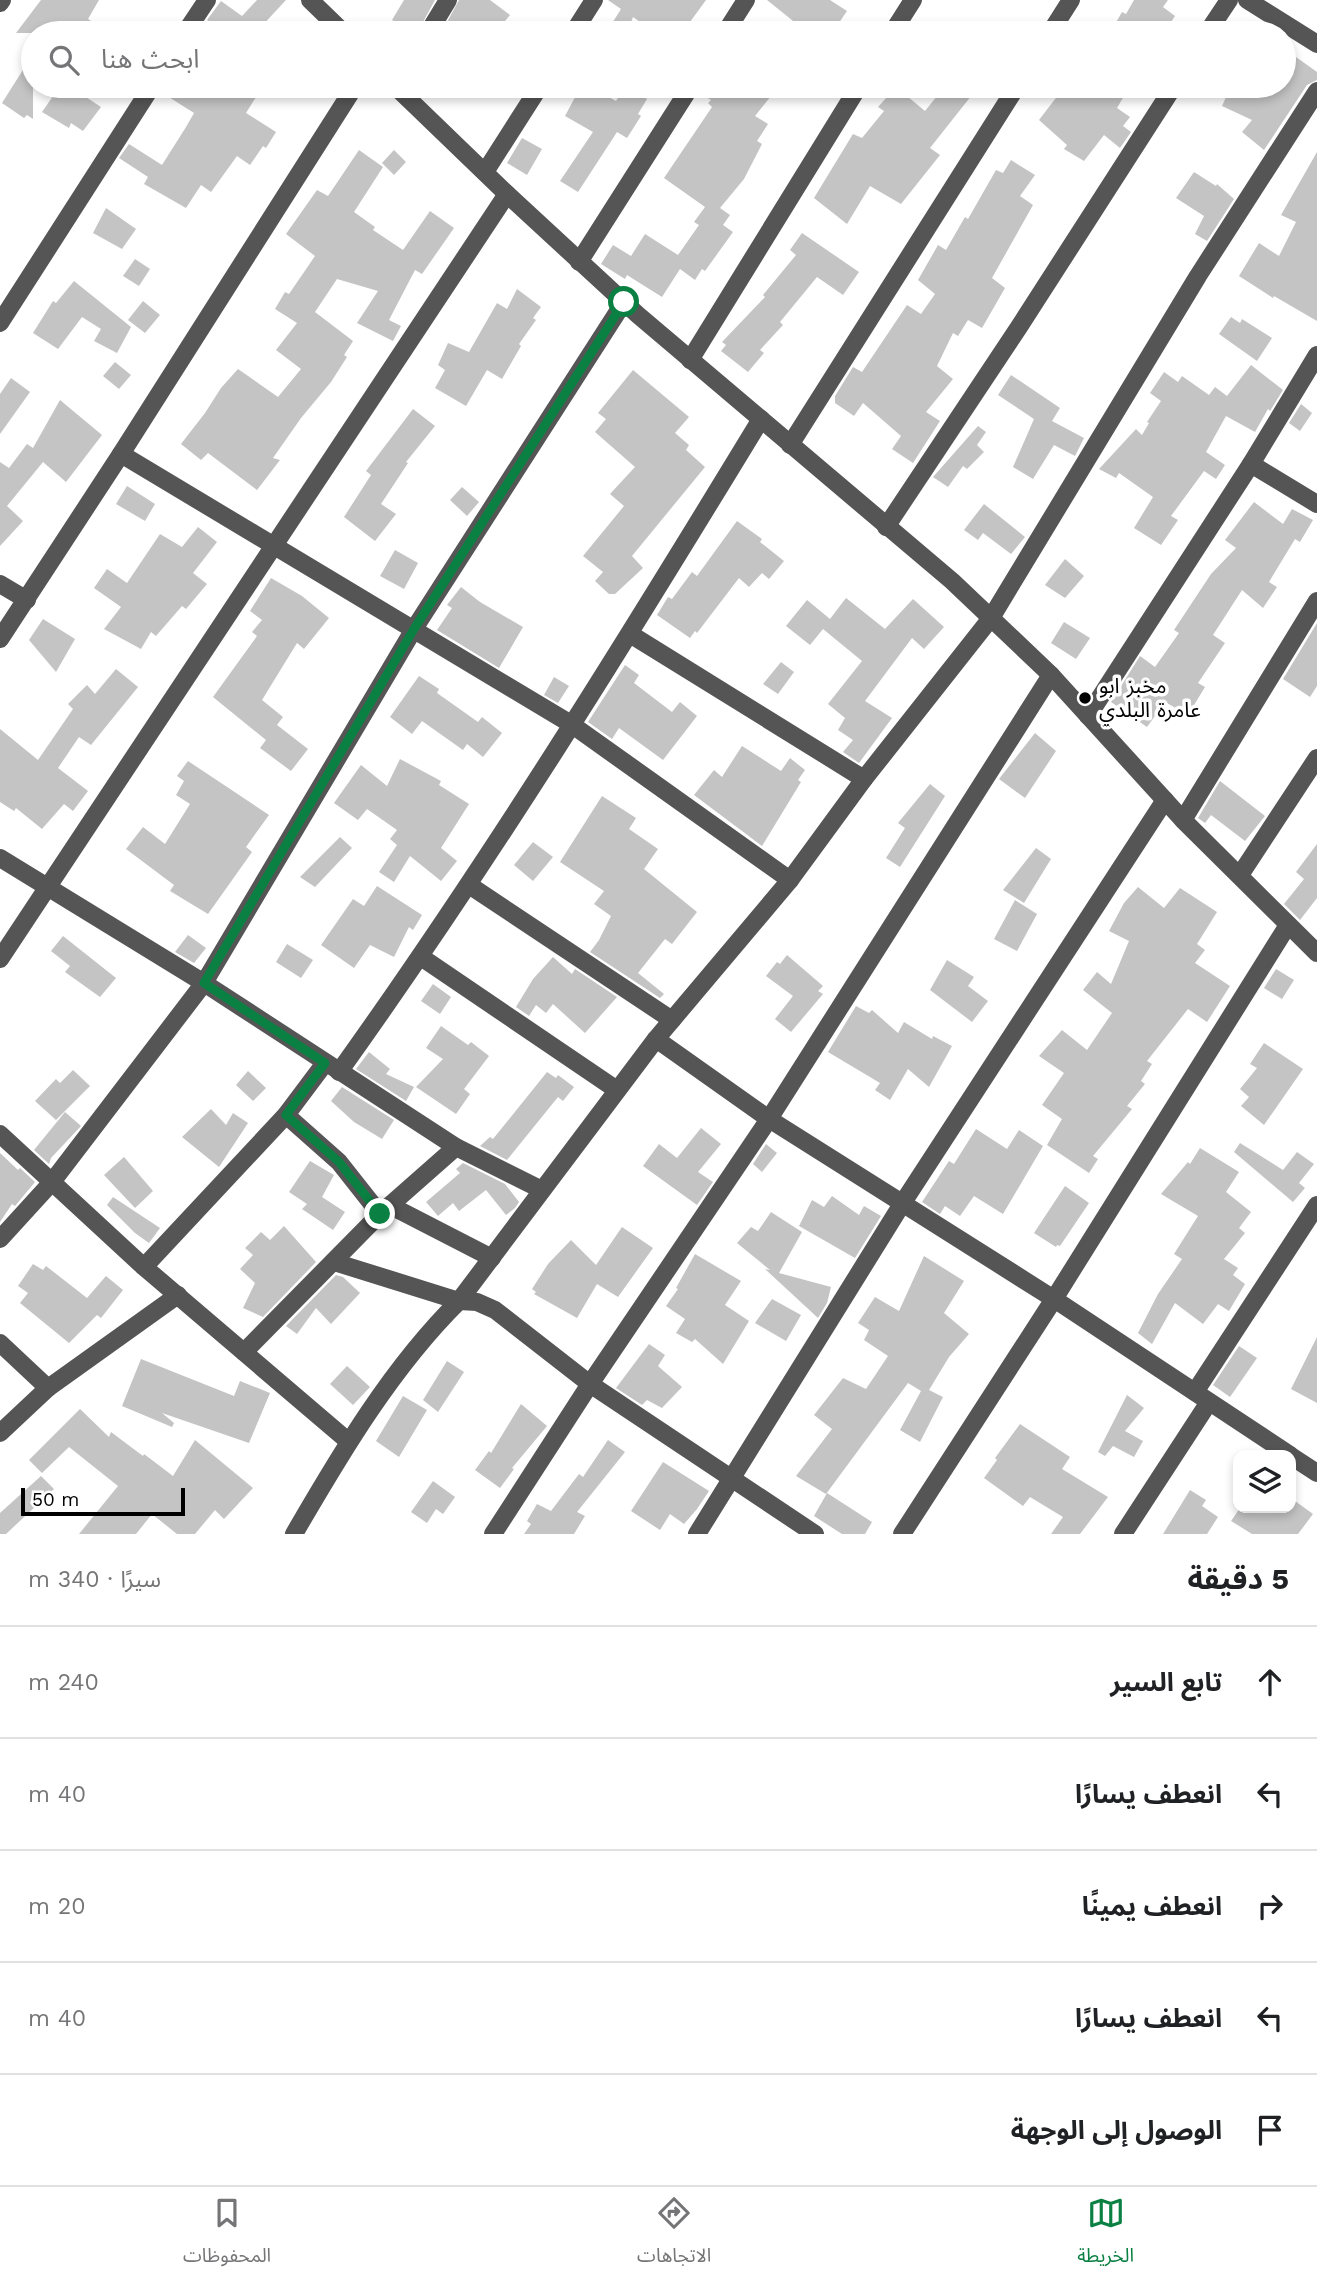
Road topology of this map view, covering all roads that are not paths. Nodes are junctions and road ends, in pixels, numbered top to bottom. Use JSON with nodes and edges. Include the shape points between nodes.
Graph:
{"nodes":[{"id":1,"x":207,"y":0,"type":"edge"},
{"id":2,"x":310,"y":0,"type":"edge"},
{"id":3,"x":448,"y":0,"type":"edge"},
{"id":4,"x":594,"y":0,"type":"edge"},
{"id":5,"x":746,"y":0,"type":"edge"},
{"id":6,"x":913,"y":0,"type":"edge"},
{"id":7,"x":1071,"y":0,"type":"edge"},
{"id":8,"x":1228,"y":0,"type":"edge"},
{"id":9,"x":1247,"y":0,"type":"edge"},
{"id":10,"x":194,"y":21,"type":"edge"},
{"id":11,"x":332,"y":21,"type":"edge"},
{"id":12,"x":435,"y":21,"type":"edge"},
{"id":13,"x":581,"y":21,"type":"edge"},
{"id":14,"x":733,"y":21,"type":"edge"},
{"id":15,"x":900,"y":21,"type":"edge"},
{"id":16,"x":1058,"y":21,"type":"edge"},
{"id":17,"x":1215,"y":21,"type":"edge"},
{"id":18,"x":1280,"y":21,"type":"edge"},
{"id":19,"x":1296,"y":31,"type":"edge"},
{"id":20,"x":1317,"y":44,"type":"edge"},
{"id":21,"x":1317,"y":92,"type":"edge"},
{"id":22,"x":144,"y":98,"type":"edge"},
{"id":23,"x":347,"y":98,"type":"edge"},
{"id":24,"x":408,"y":98,"type":"edge"},
{"id":25,"x":532,"y":98,"type":"edge"},
{"id":26,"x":683,"y":98,"type":"edge"},
{"id":27,"x":852,"y":98,"type":"edge"},
{"id":28,"x":1009,"y":98,"type":"edge"},
{"id":29,"x":1166,"y":98,"type":"edge"},
{"id":30,"x":485,"y":172,"type":"junction"},
{"id":31,"x":507,"y":194,"type":"junction"},
{"id":32,"x":579,"y":262,"type":"junction"},
{"id":33,"x":624,"y":302,"type":"junction"},
{"id":34,"x":0,"y":323,"type":"edge"},
{"id":35,"x":1317,"y":355,"type":"edge"},
{"id":36,"x":690,"y":360,"type":"junction"},
{"id":37,"x":761,"y":419,"type":"junction"},
{"id":38,"x":790,"y":445,"type":"junction"},
{"id":39,"x":121,"y":454,"type":"junction"},
{"id":40,"x":1251,"y":464,"type":"junction"},
{"id":41,"x":1317,"y":504,"type":"edge"},
{"id":42,"x":886,"y":527,"type":"junction"},
{"id":43,"x":272,"y":546,"type":"junction"},
{"id":44,"x":0,"y":584,"type":"edge"},
{"id":45,"x":27,"y":600,"type":"junction"},
{"id":46,"x":1317,"y":601,"type":"edge"},
{"id":47,"x":991,"y":618,"type":"junction"},
{"id":48,"x":414,"y":629,"type":"junction"},
{"id":49,"x":630,"y":634,"type":"junction"},
{"id":50,"x":0,"y":639,"type":"edge"},
{"id":51,"x":1051,"y":675,"type":"junction"},
{"id":52,"x":1087,"y":716,"type":"junction"},
{"id":53,"x":571,"y":724,"type":"junction"},
{"id":54,"x":1317,"y":758,"type":"edge"},
{"id":55,"x":864,"y":779,"type":"junction"},
{"id":56,"x":1165,"y":800,"type":"junction"},
{"id":57,"x":1183,"y":820,"type":"junction"},
{"id":58,"x":0,"y":858,"type":"edge"},
{"id":59,"x":1240,"y":875,"type":"junction"},
{"id":60,"x":790,"y":880,"type":"junction"},
{"id":61,"x":469,"y":885,"type":"junction"},
{"id":62,"x":48,"y":890,"type":"junction"},
{"id":63,"x":1288,"y":925,"type":"junction"},
{"id":64,"x":1317,"y":953,"type":"edge"},
{"id":65,"x":421,"y":957,"type":"junction"},
{"id":66,"x":0,"y":959,"type":"edge"},
{"id":67,"x":204,"y":983,"type":"junction"},
{"id":68,"x":671,"y":1020,"type":"junction"},
{"id":69,"x":656,"y":1039,"type":"junction"},
{"id":70,"x":332,"y":1067,"type":"junction"},
{"id":71,"x":617,"y":1090,"type":"junction"},
{"id":72,"x":286,"y":1115,"type":"junction"},
{"id":73,"x":769,"y":1119,"type":"junction"},
{"id":74,"x":0,"y":1134,"type":"edge"},
{"id":75,"x":456,"y":1147,"type":"junction"},
{"id":76,"x":52,"y":1182,"type":"junction"},
{"id":77,"x":542,"y":1190,"type":"junction"},
{"id":78,"x":902,"y":1203,"type":"junction"},
{"id":79,"x":1317,"y":1205,"type":"edge"},
{"id":80,"x":386,"y":1210,"type":"junction"},
{"id":81,"x":3,"y":1230,"type":"edge"},
{"id":82,"x":492,"y":1258,"type":"junction"},
{"id":83,"x":334,"y":1262,"type":"junction"},
{"id":84,"x":144,"y":1267,"type":"junction"},
{"id":85,"x":178,"y":1295,"type":"junction"},
{"id":86,"x":1054,"y":1299,"type":"junction"},
{"id":87,"x":459,"y":1301,"type":"junction"},
{"id":88,"x":0,"y":1343,"type":"edge"},
{"id":89,"x":244,"y":1352,"type":"junction"},
{"id":90,"x":590,"y":1384,"type":"junction"},
{"id":91,"x":48,"y":1388,"type":"junction"},
{"id":92,"x":1202,"y":1397,"type":"junction"},
{"id":93,"x":0,"y":1433,"type":"edge"},
{"id":94,"x":348,"y":1441,"type":"junction"},
{"id":95,"x":1283,"y":1450,"type":"edge"},
{"id":96,"x":1296,"y":1458,"type":"edge"},
{"id":97,"x":1317,"y":1473,"type":"edge"},
{"id":98,"x":730,"y":1479,"type":"junction"},
{"id":99,"x":294,"y":1534,"type":"edge"},
{"id":100,"x":493,"y":1534,"type":"edge"},
{"id":101,"x":697,"y":1534,"type":"edge"},
{"id":102,"x":815,"y":1534,"type":"edge"},
{"id":103,"x":902,"y":1534,"type":"edge"},
{"id":104,"x":1123,"y":1534,"type":"edge"}],
"edges":[{"from":1,"to":10,"type":"street"},
{"from":2,"to":11,"type":"street"},
{"from":3,"to":12,"type":"street"},
{"from":4,"to":13,"type":"street"},
{"from":5,"to":14,"type":"street"},
{"from":6,"to":15,"type":"street"},
{"from":7,"to":16,"type":"street"},
{"from":8,"to":17,"type":"street"},
{"from":9,"to":18,"type":"street"},
{"from":19,"to":20,"type":"street"},
{"from":21,"to":47,"type":"street","via":[[1198,276]]},
{"from":22,"to":34,"type":"street"},
{"from":23,"to":39,"type":"street"},
{"from":24,"to":30,"type":"street"},
{"from":25,"to":30,"type":"street"},
{"from":26,"to":32,"type":"street"},
{"from":27,"to":36,"type":"street"},
{"from":28,"to":38,"type":"street"},
{"from":29,"to":42,"type":"street"},
{"from":30,"to":31,"type":"street"},
{"from":31,"to":32,"type":"street"},
{"from":31,"to":43,"type":"street"},
{"from":32,"to":33,"type":"street"},
{"from":33,"to":36,"type":"street"},
{"from":33,"to":48,"type":"street"},
{"from":35,"to":40,"type":"street"},
{"from":36,"to":37,"type":"street"},
{"from":37,"to":38,"type":"street"},
{"from":37,"to":49,"type":"street"},
{"from":38,"to":42,"type":"street"},
{"from":39,"to":43,"type":"street"},
{"from":39,"to":45,"type":"street"},
{"from":40,"to":41,"type":"street"},
{"from":40,"to":52,"type":"street"},
{"from":42,"to":47,"type":"street"},
{"from":43,"to":48,"type":"street"},
{"from":43,"to":62,"type":"street"},
{"from":44,"to":45,"type":"street"},
{"from":45,"to":50,"type":"street"},
{"from":46,"to":57,"type":"street"},
{"from":47,"to":51,"type":"street"},
{"from":47,"to":55,"type":"street"},
{"from":48,"to":53,"type":"street"},
{"from":48,"to":67,"type":"street"},
{"from":49,"to":53,"type":"street"},
{"from":49,"to":55,"type":"street"},
{"from":51,"to":52,"type":"street"},
{"from":51,"to":73,"type":"street"},
{"from":52,"to":56,"type":"street"},
{"from":53,"to":60,"type":"street"},
{"from":53,"to":61,"type":"street"},
{"from":54,"to":59,"type":"street"},
{"from":55,"to":60,"type":"street"},
{"from":56,"to":57,"type":"street"},
{"from":56,"to":78,"type":"street"},
{"from":57,"to":59,"type":"street"},
{"from":58,"to":62,"type":"street"},
{"from":59,"to":63,"type":"street"},
{"from":60,"to":68,"type":"street"},
{"from":61,"to":65,"type":"street"},
{"from":61,"to":68,"type":"street"},
{"from":62,"to":66,"type":"street"},
{"from":62,"to":67,"type":"street"},
{"from":63,"to":64,"type":"street"},
{"from":63,"to":86,"type":"street"},
{"from":65,"to":70,"type":"street"},
{"from":65,"to":71,"type":"street"},
{"from":67,"to":70,"type":"street"},
{"from":67,"to":76,"type":"street"},
{"from":68,"to":69,"type":"street"},
{"from":69,"to":71,"type":"street"},
{"from":69,"to":73,"type":"street"},
{"from":70,"to":72,"type":"street"},
{"from":70,"to":75,"type":"street"},
{"from":71,"to":77,"type":"street"},
{"from":72,"to":80,"type":"street"},
{"from":72,"to":84,"type":"street"},
{"from":73,"to":78,"type":"street"},
{"from":73,"to":90,"type":"street"},
{"from":74,"to":76,"type":"street"},
{"from":75,"to":77,"type":"street"},
{"from":75,"to":80,"type":"street"},
{"from":76,"to":81,"type":"street"},
{"from":76,"to":84,"type":"street"},
{"from":77,"to":82,"type":"street"},
{"from":78,"to":86,"type":"street"},
{"from":78,"to":98,"type":"street"},
{"from":79,"to":92,"type":"street"},
{"from":80,"to":82,"type":"street"},
{"from":80,"to":83,"type":"street"},
{"from":82,"to":87,"type":"street"},
{"from":83,"to":87,"type":"street"},
{"from":83,"to":89,"type":"street"},
{"from":84,"to":85,"type":"street"},
{"from":85,"to":89,"type":"street"},
{"from":85,"to":91,"type":"street"},
{"from":86,"to":92,"type":"street"},
{"from":86,"to":103,"type":"street"},
{"from":87,"to":90,"type":"street","via":[[495,1310]]},
{"from":87,"to":94,"type":"street","via":[[436,1324]]},
{"from":88,"to":91,"type":"street"},
{"from":89,"to":94,"type":"street"},
{"from":90,"to":98,"type":"street"},
{"from":90,"to":100,"type":"street"},
{"from":91,"to":93,"type":"street"},
{"from":92,"to":95,"type":"street"},
{"from":92,"to":104,"type":"street"},
{"from":94,"to":99,"type":"street"},
{"from":96,"to":97,"type":"street"},
{"from":98,"to":101,"type":"street"},
{"from":98,"to":102,"type":"street"}]}
